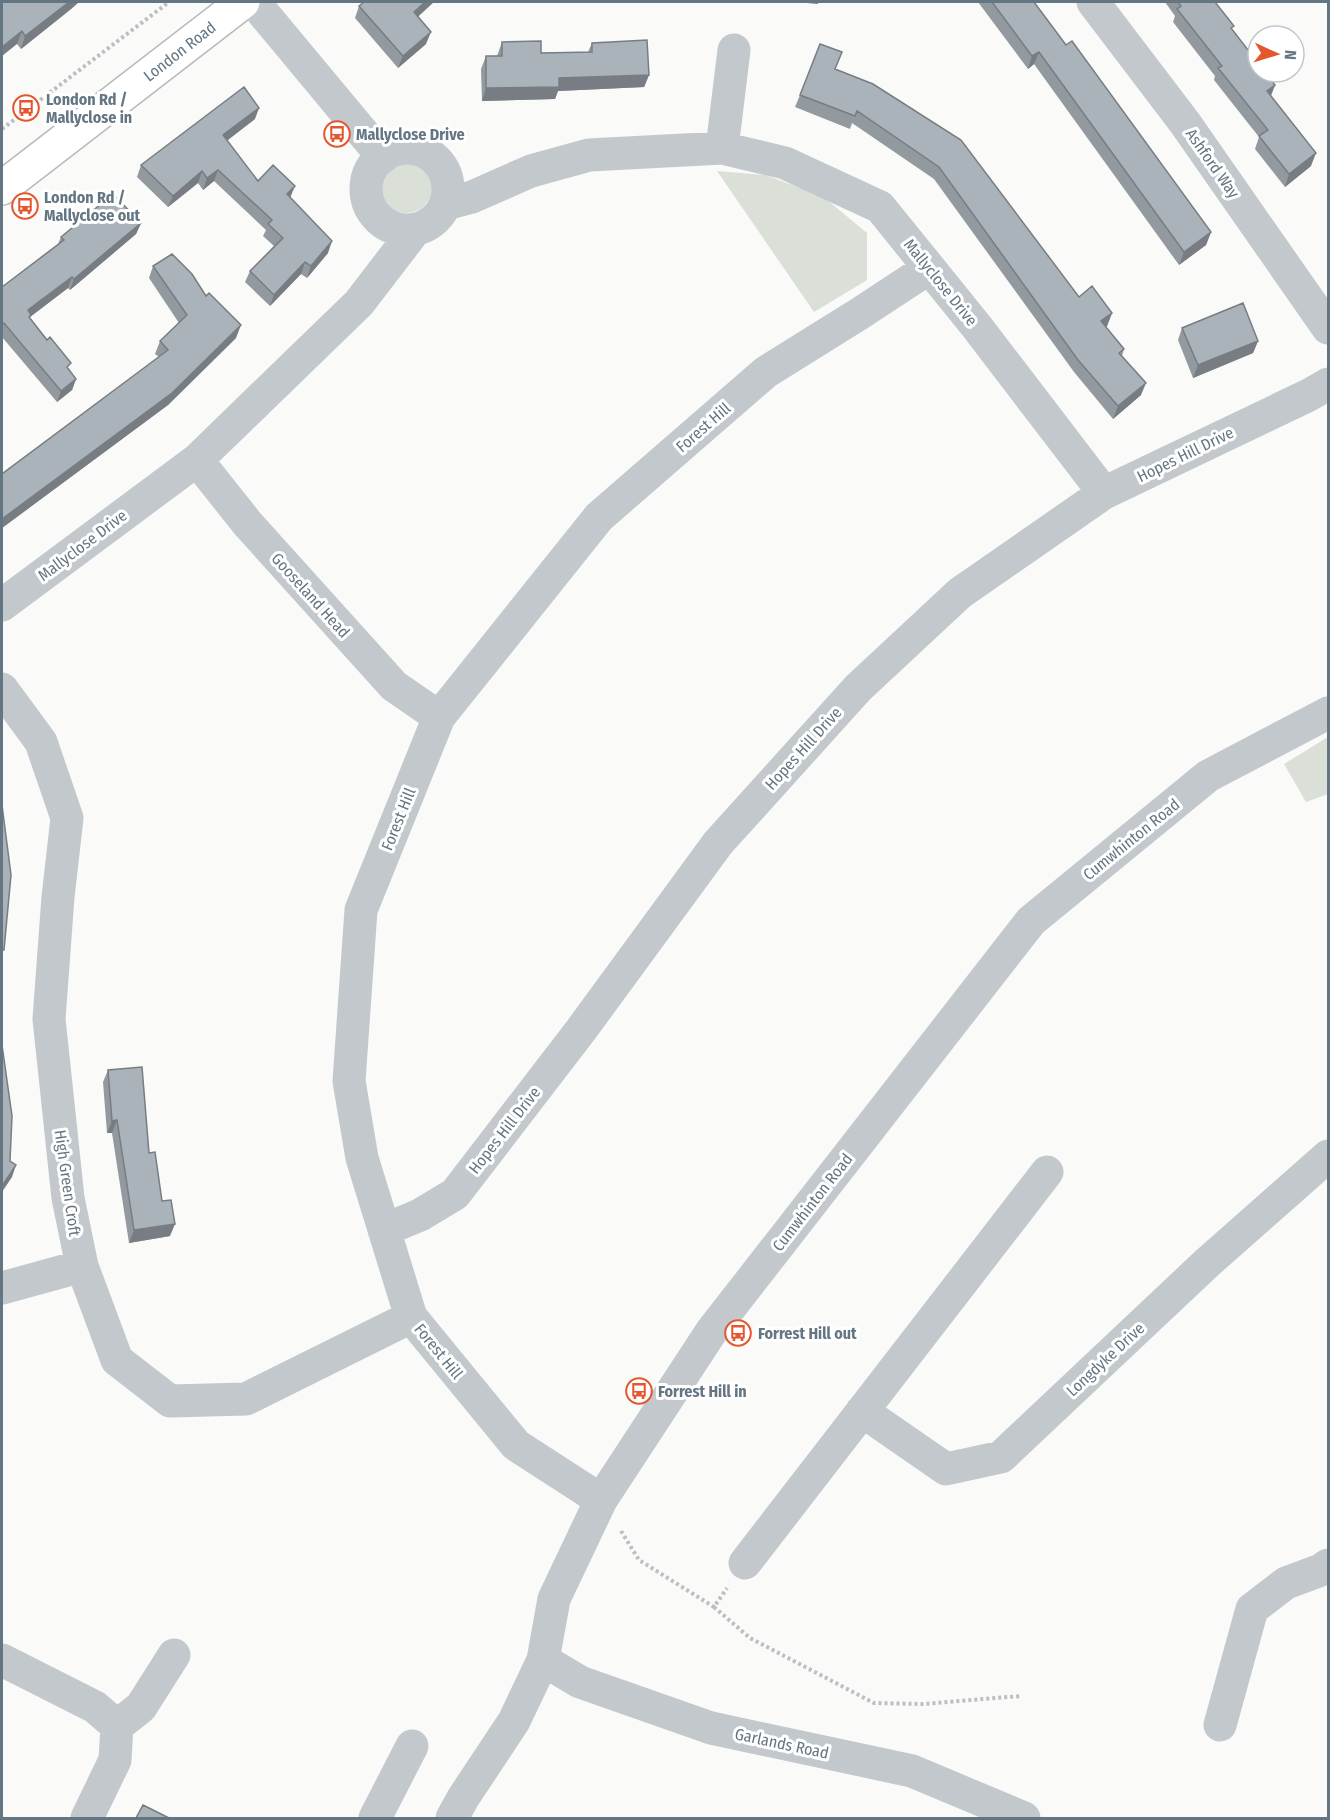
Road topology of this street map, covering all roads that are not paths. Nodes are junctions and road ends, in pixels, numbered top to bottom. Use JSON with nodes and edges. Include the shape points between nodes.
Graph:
{"nodes":[{"id":1,"x":243,"y":2,"type":"edge"},
{"id":2,"x":254,"y":2,"type":"edge"},
{"id":3,"x":1093,"y":2,"type":"edge"},
{"id":4,"x":734,"y":50,"type":"dead end"},
{"id":5,"x":722,"y":148,"type":"junction"},
{"id":6,"x":383,"y":157,"type":"junction"},
{"id":7,"x":2,"y":188,"type":"edge"},
{"id":8,"x":445,"y":204,"type":"junction"},
{"id":9,"x":415,"y":230,"type":"junction"},
{"id":10,"x":929,"y":268,"type":"junction"},
{"id":11,"x":1329,"y":328,"type":"edge"},
{"id":12,"x":1329,"y":384,"type":"edge"},
{"id":13,"x":197,"y":460,"type":"junction"},
{"id":14,"x":1104,"y":493,"type":"junction"},
{"id":15,"x":2,"y":605,"type":"edge"},
{"id":16,"x":2,"y":689,"type":"edge"},
{"id":17,"x":1329,"y":713,"type":"edge"},
{"id":18,"x":439,"y":717,"type":"junction"},
{"id":19,"x":1329,"y":1156,"type":"edge"},
{"id":20,"x":1047,"y":1172,"type":"dead end"},
{"id":21,"x":384,"y":1230,"type":"junction"},
{"id":22,"x":82,"y":1266,"type":"junction"},
{"id":23,"x":2,"y":1287,"type":"edge"},
{"id":24,"x":411,"y":1317,"type":"junction"},
{"id":25,"x":862,"y":1411,"type":"junction"},
{"id":26,"x":601,"y":1500,"type":"junction"},
{"id":27,"x":745,"y":1563,"type":"road end"},
{"id":28,"x":1329,"y":1565,"type":"edge"},
{"id":29,"x":174,"y":1655,"type":"dead end"},
{"id":30,"x":2,"y":1660,"type":"edge"},
{"id":31,"x":543,"y":1660,"type":"junction"},
{"id":32,"x":1220,"y":1725,"type":"dead end"},
{"id":33,"x":117,"y":1726,"type":"junction"},
{"id":34,"x":412,"y":1746,"type":"dead end"},
{"id":35,"x":87,"y":1818,"type":"edge"},
{"id":36,"x":375,"y":1818,"type":"edge"},
{"id":37,"x":452,"y":1818,"type":"edge"},
{"id":38,"x":1024,"y":1818,"type":"edge"}],
"edges":[{"from":1,"to":7,"type":"main road","name":"London Road"},
{"from":2,"to":6,"type":"street"},
{"from":3,"to":11,"type":"street","name":"Ashford Way","via":[[1185,123]]},
{"from":4,"to":5,"type":"street"},
{"from":5,"to":8,"type":"street","name":"Mallyclose Drive","via":[[589,155],[531,171],[472,197]]},
{"from":5,"to":10,"type":"street","name":"Mallyclose Drive","via":[[785,163],[880,207]]},
{"from":6,"to":8,"type":"street","via":[[403,148],[427,153],[436,160],[447,181]]},
{"from":6,"to":9,"type":"street","via":[[368,178],[369,202],[382,221],[403,230]]},
{"from":8,"to":9,"type":"street","name":"Mallyclose Drive","via":[[439,216]]},
{"from":9,"to":13,"type":"street","name":"Mallyclose Drive","via":[[359,303]]},
{"from":10,"to":14,"type":"street","name":"Mallyclose Drive"},
{"from":10,"to":18,"type":"street","name":"Forest Hill","via":[[766,372],[599,518]]},
{"from":12,"to":14,"type":"street","name":"Hopes Hill Drive"},
{"from":13,"to":15,"type":"street","name":"Mallyclose Drive"},
{"from":13,"to":18,"type":"street","name":"Gooseland Head","via":[[247,523],[394,686]]},
{"from":14,"to":21,"type":"street","name":"Hopes Hill Drive","via":[[960,593],[858,688],[718,843],[454,1194],[420,1215]]},
{"from":16,"to":22,"type":"street","name":"High Green Croft","via":[[41,742],[67,818],[49,1019],[68,1198]]},
{"from":17,"to":26,"type":"street","name":"Cumwhinton Road","via":[[1208,776],[1030,921],[711,1332]]},
{"from":18,"to":21,"type":"street","name":"Forest Hill","via":[[361,910],[349,1081],[362,1158]]},
{"from":19,"to":25,"type":"street","name":"Longdyke Drive","via":[[1208,1262],[1001,1457],[946,1469]]},
{"from":20,"to":25,"type":"street"},
{"from":21,"to":24,"type":"street","name":"Forest Hill"},
{"from":22,"to":23,"type":"street"},
{"from":22,"to":24,"type":"street","name":"High Green Croft","via":[[117,1360],[170,1401],[246,1400]]},
{"from":24,"to":26,"type":"street","name":"Forest Hill","via":[[516,1445]]},
{"from":25,"to":27,"type":"street"},
{"from":26,"to":31,"type":"street","name":"Cumwhinton Road","via":[[554,1599]]},
{"from":28,"to":32,"type":"street","via":[[1286,1583],[1252,1609]]},
{"from":29,"to":33,"type":"street","via":[[141,1707]]},
{"from":30,"to":33,"type":"street","via":[[95,1707]]},
{"from":31,"to":37,"type":"street","name":"Cumwhinton Road","via":[[514,1721]]},
{"from":31,"to":38,"type":"street","name":"Garlands Road","via":[[580,1682],[711,1728],[912,1771]]},
{"from":33,"to":35,"type":"street","via":[[115,1760]]},
{"from":34,"to":36,"type":"street"}]}
